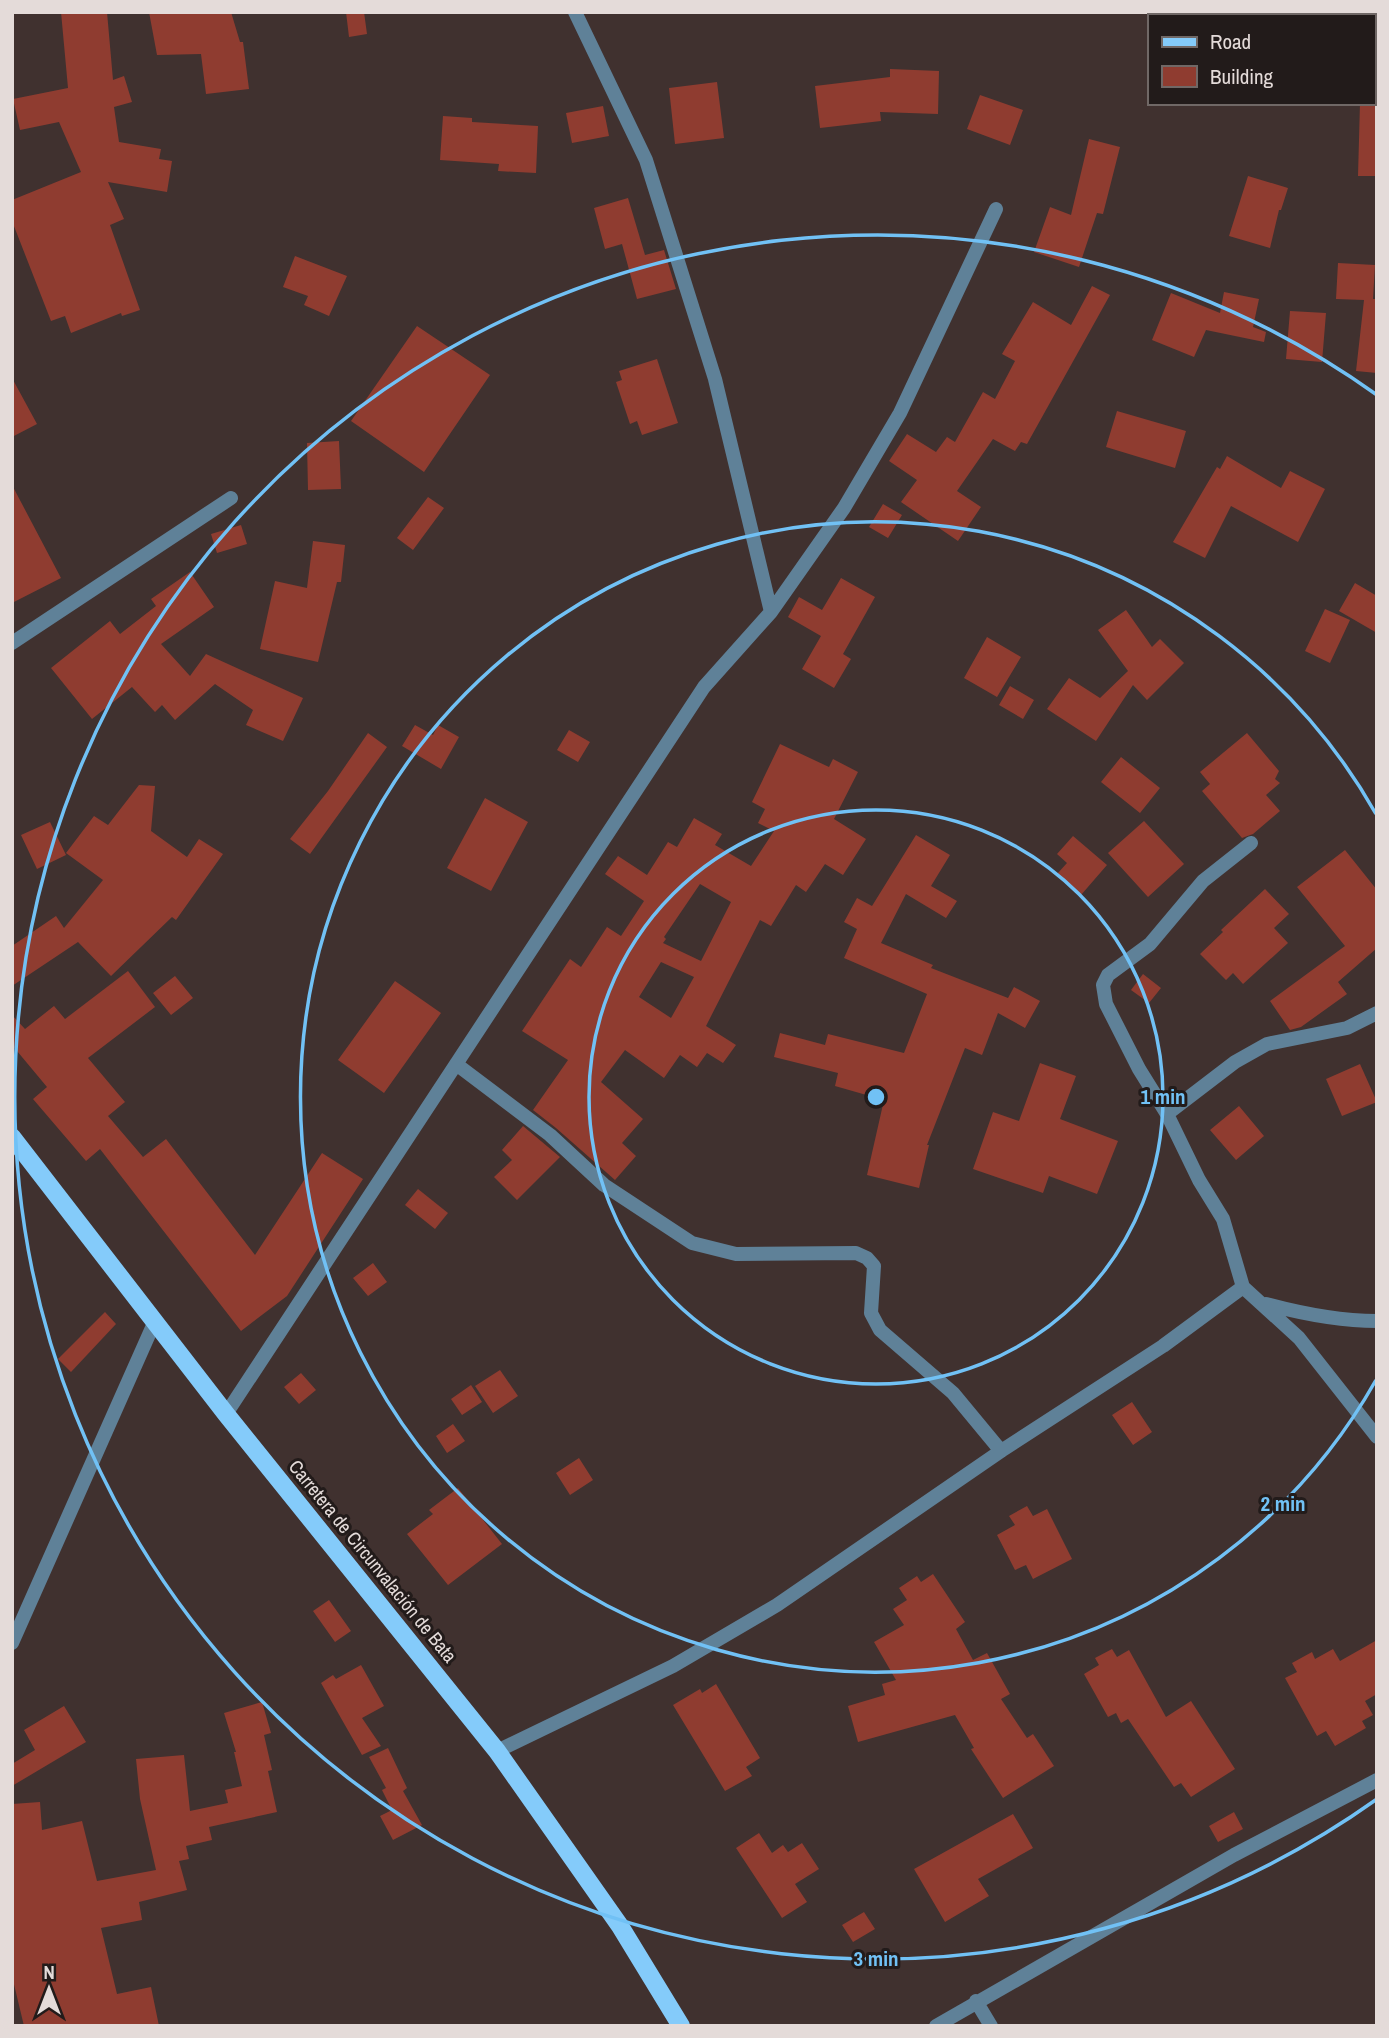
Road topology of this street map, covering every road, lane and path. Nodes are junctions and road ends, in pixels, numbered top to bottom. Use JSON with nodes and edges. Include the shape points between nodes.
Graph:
{"nodes":[{"id":1,"x":575,"y":12,"type":"edge"},
{"id":2,"x":996,"y":209,"type":"dead end"},
{"id":3,"x":231,"y":498,"type":"dead end"},
{"id":4,"x":771,"y":612,"type":"junction"},
{"id":5,"x":12,"y":643,"type":"edge"},
{"id":6,"x":1251,"y":843,"type":"dead end"},
{"id":7,"x":1377,"y":1013,"type":"edge"},
{"id":8,"x":456,"y":1064,"type":"junction"},
{"id":9,"x":1167,"y":1114,"type":"junction"},
{"id":10,"x":12,"y":1137,"type":"edge"},
{"id":11,"x":1243,"y":1287,"type":"junction"},
{"id":12,"x":1261,"y":1303,"type":"junction"},
{"id":13,"x":155,"y":1321,"type":"junction"},
{"id":14,"x":1377,"y":1321,"type":"edge"},
{"id":15,"x":226,"y":1414,"type":"junction"},
{"id":16,"x":1377,"y":1437,"type":"edge"},
{"id":17,"x":1001,"y":1451,"type":"junction"},
{"id":18,"x":12,"y":1643,"type":"edge"},
{"id":19,"x":497,"y":1751,"type":"junction"},
{"id":20,"x":1377,"y":1780,"type":"edge"},
{"id":21,"x":976,"y":2001,"type":"junction"},
{"id":22,"x":681,"y":2026,"type":"edge"},
{"id":23,"x":936,"y":2026,"type":"edge"},
{"id":24,"x":990,"y":2026,"type":"edge"}],
"edges":[{"from":1,"to":4,"type":"street","via":[[646,160],[715,379]]},
{"from":2,"to":4,"type":"street","via":[[900,413],[844,508]]},
{"from":3,"to":5,"type":"street"},
{"from":4,"to":8,"type":"street","via":[[704,687]]},
{"from":6,"to":9,"type":"street","via":[[1203,881],[1150,944],[1108,975],[1103,985],[1107,1004],[1139,1069]]},
{"from":7,"to":9,"type":"street","via":[[1347,1028],[1267,1044],[1235,1062]]},
{"from":8,"to":15,"type":"street"},
{"from":8,"to":17,"type":"street","via":[[550,1135],[604,1185],[692,1243],[736,1254],[856,1253],[867,1258],[874,1266],[871,1313],[880,1330],[953,1393]]},
{"from":9,"to":11,"type":"street","via":[[1223,1219]]},
{"from":10,"to":13,"type":"main road","name":"Carretera de Circunvalación de Bata"},
{"from":11,"to":12,"type":"street"},
{"from":11,"to":17,"type":"street","via":[[1163,1346]]},
{"from":12,"to":14,"type":"street","via":[[1313,1317]]},
{"from":12,"to":16,"type":"street","via":[[1299,1338]]},
{"from":13,"to":15,"type":"main road","name":"Carretera de Circunvalación de Bata"},
{"from":13,"to":18,"type":"street"},
{"from":15,"to":19,"type":"main road","name":"Carretera de Circunvalación de Bata"},
{"from":17,"to":19,"type":"street","via":[[777,1605],[673,1666]]},
{"from":19,"to":22,"type":"main road","name":"Carretera de Circunvalación de Bata","via":[[620,1926]]},
{"from":20,"to":21,"type":"street"},
{"from":21,"to":23,"type":"street"},
{"from":21,"to":24,"type":"street"}]}
